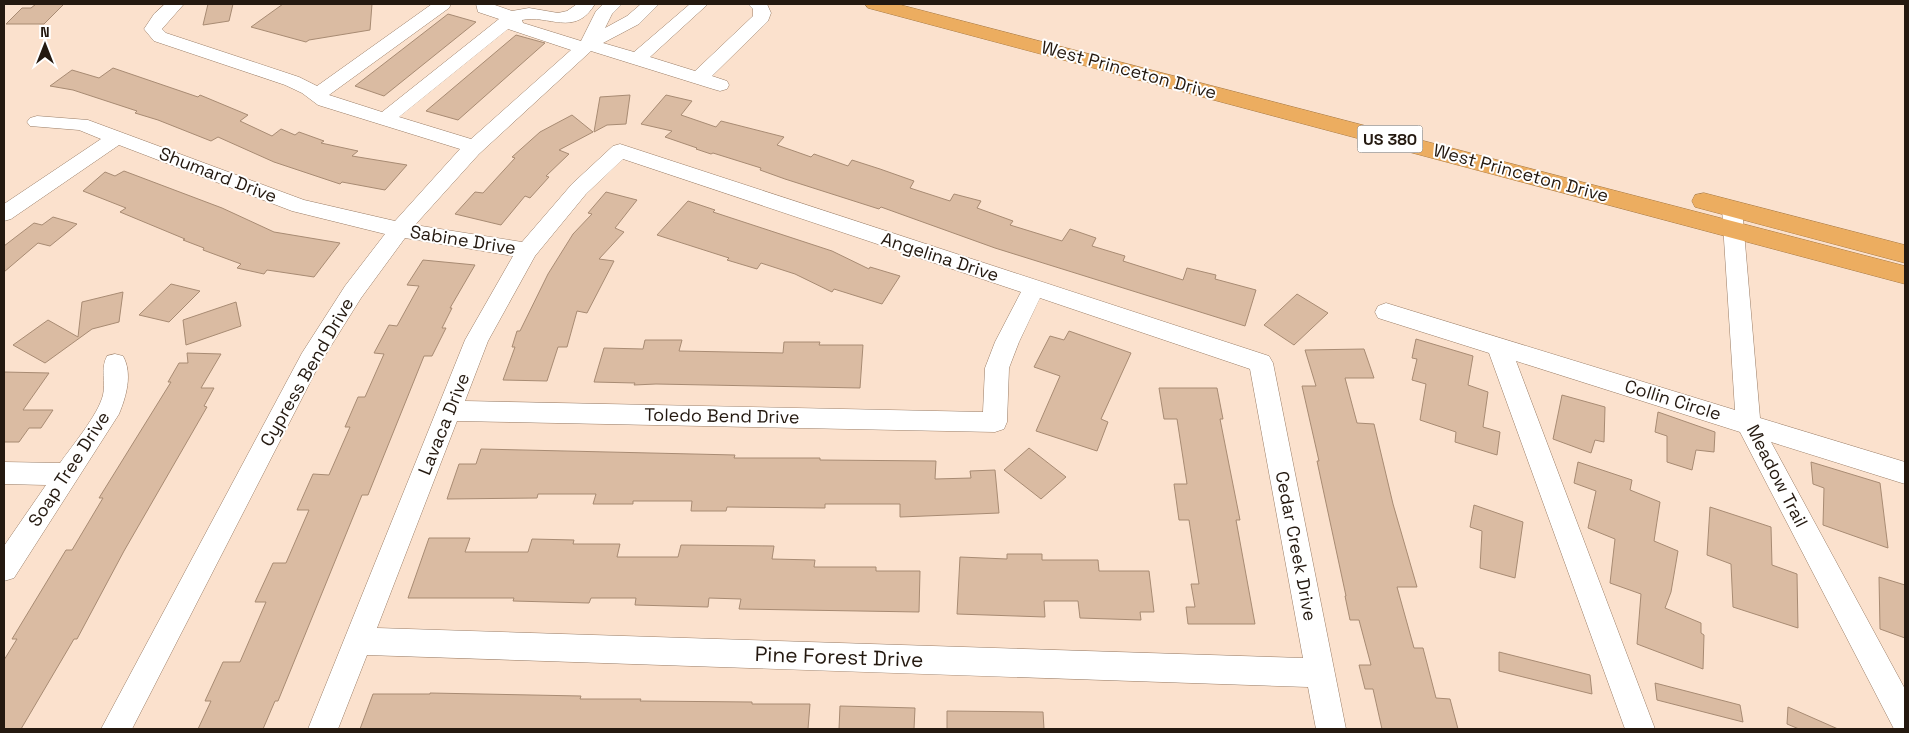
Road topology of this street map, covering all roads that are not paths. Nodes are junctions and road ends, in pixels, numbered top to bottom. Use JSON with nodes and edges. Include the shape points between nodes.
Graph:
{"nodes":[{"id":1,"x":175,"y":4,"type":"edge"},
{"id":2,"x":443,"y":4,"type":"edge"},
{"id":3,"x":484,"y":4,"type":"edge"},
{"id":4,"x":587,"y":4,"type":"edge"},
{"id":5,"x":613,"y":4,"type":"edge"},
{"id":6,"x":651,"y":4,"type":"edge"},
{"id":7,"x":700,"y":4,"type":"edge"},
{"id":8,"x":756,"y":4,"type":"edge"},
{"id":9,"x":875,"y":4,"type":"edge"},
{"id":10,"x":942,"y":4,"type":"edge"},
{"id":11,"x":512,"y":17,"type":"junction"},
{"id":12,"x":661,"y":38,"type":"junction"},
{"id":13,"x":586,"y":46,"type":"junction"},
{"id":14,"x":721,"y":57,"type":"junction"},
{"id":15,"x":637,"y":59,"type":"junction"},
{"id":16,"x":699,"y":78,"type":"junction"},
{"id":17,"x":720,"y":85,"type":"dead end"},
{"id":18,"x":317,"y":95,"type":"junction"},
{"id":19,"x":385,"y":119,"type":"junction"},
{"id":20,"x":37,"y":122,"type":"dead end"},
{"id":21,"x":116,"y":137,"type":"junction"},
{"id":22,"x":475,"y":147,"type":"junction"},
{"id":23,"x":620,"y":151,"type":"joint"},
{"id":24,"x":4,"y":214,"type":"edge"},
{"id":25,"x":1733,"y":219,"type":"junction"},
{"id":26,"x":399,"y":230,"type":"junction"},
{"id":27,"x":527,"y":251,"type":"junction"},
{"id":28,"x":1905,"y":254,"type":"edge"},
{"id":29,"x":1905,"y":275,"type":"edge"},
{"id":30,"x":1034,"y":288,"type":"junction"},
{"id":31,"x":1386,"y":312,"type":"dead end"},
{"id":32,"x":1498,"y":346,"type":"junction"},
{"id":33,"x":115,"y":363,"type":"dead end"},
{"id":34,"x":1261,"y":363,"type":"joint"},
{"id":35,"x":449,"y":411,"type":"junction"},
{"id":36,"x":1748,"y":423,"type":"junction"},
{"id":37,"x":1905,"y":472,"type":"edge"},
{"id":38,"x":4,"y":473,"type":"edge"},
{"id":39,"x":65,"y":474,"type":"junction"},
{"id":40,"x":4,"y":569,"type":"edge"},
{"id":41,"x":358,"y":641,"type":"junction"},
{"id":42,"x":1320,"y":673,"type":"junction"},
{"id":43,"x":1905,"y":719,"type":"edge"},
{"id":44,"x":116,"y":729,"type":"edge"},
{"id":45,"x":323,"y":729,"type":"edge"},
{"id":46,"x":1331,"y":729,"type":"edge"},
{"id":47,"x":1640,"y":729,"type":"edge"}],
"edges":[{"from":1,"to":18,"type":"street","via":[[153,29],[160,37],[292,81]]},
{"from":2,"to":18,"type":"street"},
{"from":3,"to":11,"type":"street","via":[[484,8]]},
{"from":4,"to":11,"type":"street","via":[[565,19],[531,12]]},
{"from":5,"to":13,"type":"street","name":"Cypress Bend Drive","via":[[605,11]]},
{"from":6,"to":13,"type":"street","name":"Cypress Bend Drive","via":[[633,20]]},
{"from":7,"to":12,"type":"street"},
{"from":8,"to":14,"type":"street","via":[[763,12],[762,17]]},
{"from":9,"to":25,"type":"highway","name":"West Princeton Drive","number":"US 380"},
{"from":10,"to":25,"type":"highway","name":"West Princeton Drive","number":"US 380"},
{"from":11,"to":13,"type":"street","via":[[515,26]]},
{"from":11,"to":19,"type":"street"},
{"from":12,"to":14,"type":"street","via":[[664,48],[677,56],[697,61]]},
{"from":12,"to":15,"type":"street"},
{"from":13,"to":15,"type":"street"},
{"from":13,"to":22,"type":"street","name":"Cypress Bend Drive"},
{"from":14,"to":16,"type":"street"},
{"from":15,"to":16,"type":"street"},
{"from":16,"to":17,"type":"street"},
{"from":18,"to":19,"type":"street","via":[[325,101]]},
{"from":19,"to":22,"type":"street"},
{"from":20,"to":21,"type":"street","name":"Shumard Drive","via":[[81,124]]},
{"from":21,"to":24,"type":"street"},
{"from":21,"to":26,"type":"street","name":"Shumard Drive","via":[[299,206]]},
{"from":22,"to":26,"type":"street","name":"Cypress Bend Drive"},
{"from":23,"to":27,"type":"street","name":"Lavaca Drive","via":[[579,189]]},
{"from":23,"to":30,"type":"street","name":"Angelina Drive"},
{"from":25,"to":28,"type":"highway","name":"West Princeton Drive","number":"US 380"},
{"from":25,"to":29,"type":"highway","name":"West Princeton Drive","number":"US 380"},
{"from":25,"to":36,"type":"street","name":"Meadow Trail"},
{"from":26,"to":27,"type":"street","name":"Sabine Drive"},
{"from":26,"to":44,"type":"street","name":"Cypress Bend Drive","via":[[352,293],[310,360]]},
{"from":27,"to":35,"type":"street","name":"Lavaca Drive","via":[[477,340]]},
{"from":30,"to":34,"type":"street","name":"Angelina Drive"},
{"from":30,"to":35,"type":"street","name":"Toledo Bend Drive","via":[[997,368],[995,422]]},
{"from":31,"to":32,"type":"street","name":"Collin Circle"},
{"from":32,"to":36,"type":"street","name":"Collin Circle"},
{"from":32,"to":47,"type":"street"},
{"from":33,"to":39,"type":"street","name":"Soap Tree Drive","via":[[115,395],[107,414]]},
{"from":34,"to":42,"type":"street","name":"Cedar Creek Drive"},
{"from":35,"to":41,"type":"street","name":"Lavaca Drive"},
{"from":36,"to":37,"type":"street","name":"Collin Circle"},
{"from":36,"to":43,"type":"street","name":"Meadow Trail"},
{"from":38,"to":39,"type":"street"},
{"from":39,"to":40,"type":"street","name":"Soap Tree Drive"},
{"from":41,"to":42,"type":"street","name":"Pine Forest Drive"},
{"from":41,"to":45,"type":"street","name":"Lavaca Drive"},
{"from":42,"to":46,"type":"street","name":"Cedar Creek Drive"}]}
